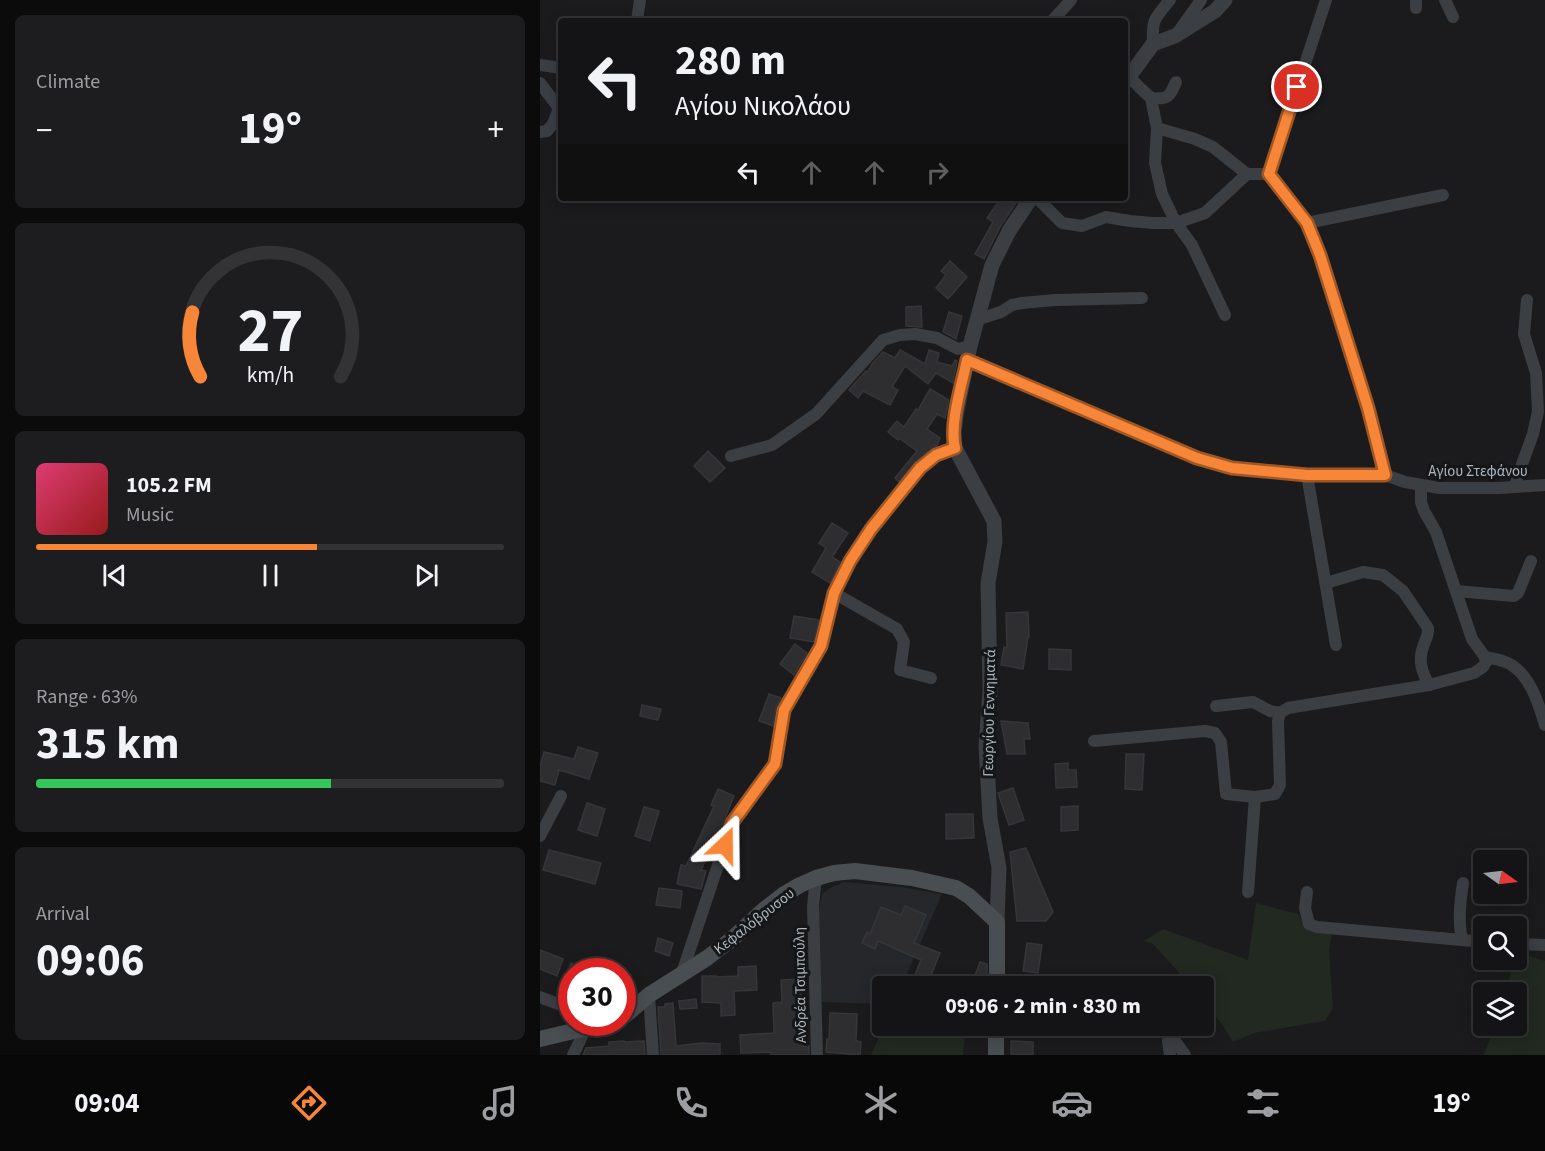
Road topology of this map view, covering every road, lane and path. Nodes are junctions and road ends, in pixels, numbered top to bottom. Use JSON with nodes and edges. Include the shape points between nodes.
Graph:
{"nodes":[{"id":1,"x":640,"y":0,"type":"edge"},
{"id":2,"x":1071,"y":0,"type":"edge"},
{"id":3,"x":1170,"y":0,"type":"edge"},
{"id":4,"x":1201,"y":0,"type":"edge"},
{"id":5,"x":1225,"y":0,"type":"edge"},
{"id":6,"x":1326,"y":0,"type":"edge"},
{"id":7,"x":1445,"y":0,"type":"edge"},
{"id":8,"x":1453,"y":17,"type":"dead end"},
{"id":9,"x":637,"y":18,"type":"edge"},
{"id":10,"x":1055,"y":18,"type":"edge"},
{"id":11,"x":1175,"y":36,"type":"junction"},
{"id":12,"x":1153,"y":44,"type":"junction"},
{"id":13,"x":540,"y":65,"type":"edge"},
{"id":14,"x":558,"y":68,"type":"edge"},
{"id":15,"x":1128,"y":74,"type":"edge"},
{"id":16,"x":1128,"y":76,"type":"edge"},
{"id":17,"x":1176,"y":82,"type":"dead end"},
{"id":18,"x":540,"y":83,"type":"edge"},
{"id":19,"x":1151,"y":98,"type":"junction"},
{"id":20,"x":558,"y":107,"type":"edge"},
{"id":21,"x":558,"y":111,"type":"edge"},
{"id":22,"x":1157,"y":128,"type":"junction"},
{"id":23,"x":540,"y":132,"type":"edge"},
{"id":24,"x":1247,"y":174,"type":"junction"},
{"id":25,"x":1269,"y":174,"type":"junction"},
{"id":26,"x":1443,"y":195,"type":"dead end"},
{"id":27,"x":1029,"y":201,"type":"edge"},
{"id":28,"x":1040,"y":201,"type":"edge"},
{"id":29,"x":1176,"y":223,"type":"junction"},
{"id":30,"x":1307,"y":223,"type":"junction"},
{"id":31,"x":1142,"y":298,"type":"dead end"},
{"id":32,"x":1527,"y":300,"type":"dead end"},
{"id":33,"x":1226,"y":315,"type":"dead end"},
{"id":34,"x":976,"y":320,"type":"junction"},
{"id":35,"x":969,"y":353,"type":"junction"},
{"id":36,"x":955,"y":448,"type":"junction"},
{"id":37,"x":731,"y":456,"type":"dead end"},
{"id":38,"x":1307,"y":475,"type":"junction"},
{"id":39,"x":1385,"y":475,"type":"junction"},
{"id":40,"x":1545,"y":485,"type":"edge"},
{"id":41,"x":1421,"y":486,"type":"junction"},
{"id":42,"x":1516,"y":486,"type":"junction"},
{"id":43,"x":1531,"y":561,"type":"dead end"},
{"id":44,"x":1326,"y":583,"type":"junction"},
{"id":45,"x":1456,"y":591,"type":"junction"},
{"id":46,"x":834,"y":593,"type":"junction"},
{"id":47,"x":1336,"y":645,"type":"dead end"},
{"id":48,"x":1485,"y":657,"type":"junction"},
{"id":49,"x":931,"y":678,"type":"dead end"},
{"id":50,"x":1430,"y":685,"type":"junction"},
{"id":51,"x":1216,"y":706,"type":"dead end"},
{"id":52,"x":1280,"y":713,"type":"junction"},
{"id":53,"x":1545,"y":725,"type":"edge"},
{"id":54,"x":1094,"y":741,"type":"dead end"},
{"id":55,"x":561,"y":796,"type":"dead end"},
{"id":56,"x":1255,"y":797,"type":"junction"},
{"id":57,"x":540,"y":836,"type":"edge"},
{"id":58,"x":816,"y":878,"type":"junction"},
{"id":59,"x":1463,"y":883,"type":"dead end"},
{"id":60,"x":1248,"y":892,"type":"dead end"},
{"id":61,"x":1306,"y":892,"type":"dead end"},
{"id":62,"x":998,"y":921,"type":"junction"},
{"id":63,"x":1462,"y":940,"type":"junction"},
{"id":64,"x":1473,"y":941,"type":"edge"},
{"id":65,"x":1527,"y":944,"type":"edge"},
{"id":66,"x":1545,"y":945,"type":"edge"},
{"id":67,"x":682,"y":973,"type":"junction"},
{"id":68,"x":997,"y":976,"type":"edge"},
{"id":69,"x":649,"y":994,"type":"junction"},
{"id":70,"x":540,"y":997,"type":"edge"},
{"id":71,"x":558,"y":1004,"type":"edge"},
{"id":72,"x":636,"y":1006,"type":"edge"},
{"id":73,"x":558,"y":1034,"type":"edge"},
{"id":74,"x":580,"y":1036,"type":"edge"},
{"id":75,"x":996,"y":1036,"type":"edge"},
{"id":76,"x":540,"y":1039,"type":"edge"},
{"id":77,"x":573,"y":1055,"type":"edge"},
{"id":78,"x":653,"y":1055,"type":"edge"},
{"id":79,"x":817,"y":1055,"type":"edge"},
{"id":80,"x":996,"y":1055,"type":"edge"},
{"id":81,"x":1170,"y":1055,"type":"edge"},
{"id":82,"x":1185,"y":1055,"type":"edge"}],
"edges":[{"from":1,"to":9,"type":"street"},
{"from":2,"to":10,"type":"street"},
{"from":3,"to":12,"type":"street","via":[[1152,25]]},
{"from":4,"to":11,"type":"street"},
{"from":5,"to":11,"type":"street","via":[[1215,11]]},
{"from":6,"to":25,"type":"street"},
{"from":7,"to":8,"type":"street"},
{"from":11,"to":12,"type":"street"},
{"from":12,"to":15,"type":"street"},
{"from":13,"to":14,"type":"street"},
{"from":16,"to":19,"type":"street"},
{"from":17,"to":19,"type":"street","via":[[1171,95]]},
{"from":18,"to":20,"type":"street"},
{"from":19,"to":22,"type":"street"},
{"from":21,"to":23,"type":"street","via":[[553,124]]},
{"from":22,"to":24,"type":"street","via":[[1212,147]]},
{"from":22,"to":29,"type":"street","via":[[1155,164],[1162,194]]},
{"from":24,"to":25,"type":"street"},
{"from":24,"to":29,"type":"street","via":[[1205,213]]},
{"from":25,"to":30,"type":"street"},
{"from":26,"to":30,"type":"street"},
{"from":27,"to":34,"type":"street","via":[[992,265]]},
{"from":28,"to":29,"type":"street","via":[[1062,223],[1082,226],[1106,217]]},
{"from":29,"to":33,"type":"street","via":[[1192,245]]},
{"from":30,"to":39,"type":"street","via":[[1368,408]]},
{"from":31,"to":34,"type":"street","via":[[1022,303]]},
{"from":32,"to":42,"type":"street","via":[[1524,334],[1536,373],[1538,411]]},
{"from":34,"to":35,"type":"street"},
{"from":35,"to":36,"type":"street","via":[[955,421]]},
{"from":35,"to":37,"type":"street","name":"Αγίου Στεφάνου","via":[[937,338],[915,334],[883,340],[816,414],[772,445]]},
{"from":35,"to":38,"type":"street","name":"Αγίου Στεφάνου","via":[[1197,458],[1232,468]]},
{"from":36,"to":46,"type":"street","via":[[936,455],[920,468],[871,529]]},
{"from":36,"to":62,"type":"street","name":"Γεωργίου Γεννηματά","via":[[994,521],[988,583],[990,690],[986,746],[990,818],[999,868]]},
{"from":38,"to":39,"type":"street","name":"Αγίου Στεφάνου"},
{"from":38,"to":44,"type":"street"},
{"from":39,"to":41,"type":"street","name":"Αγίου Στεφάνου"},
{"from":40,"to":42,"type":"street","name":"Αγίου Στεφάνου"},
{"from":41,"to":42,"type":"street","name":"Αγίου Στεφάνου"},
{"from":41,"to":45,"type":"street","via":[[1422,506],[1436,532]]},
{"from":43,"to":45,"type":"street","via":[[1514,596]]},
{"from":44,"to":47,"type":"street"},
{"from":44,"to":50,"type":"street","via":[[1363,572],[1383,574],[1403,591],[1428,628],[1420,664]]},
{"from":45,"to":48,"type":"street","via":[[1472,639]]},
{"from":46,"to":49,"type":"street","via":[[897,628],[904,642],[900,670]]},
{"from":46,"to":67,"type":"street","via":[[821,646],[784,710],[775,764],[732,823]]},
{"from":48,"to":50,"type":"street","via":[[1484,667],[1479,671]]},
{"from":48,"to":53,"type":"street","via":[[1513,665],[1524,676]]},
{"from":50,"to":52,"type":"street","via":[[1287,708]]},
{"from":51,"to":52,"type":"street","via":[[1253,702]]},
{"from":52,"to":56,"type":"street","via":[[1280,785],[1275,794]]},
{"from":54,"to":56,"type":"street","via":[[1215,733],[1221,742],[1226,794]]},
{"from":55,"to":57,"type":"street"},
{"from":56,"to":60,"type":"street"},
{"from":58,"to":62,"type":"main road","name":"Κεφαλόβρυσου","via":[[855,871],[949,886],[969,896]]},
{"from":58,"to":67,"type":"main road","name":"Κεφαλόβρυσου","via":[[783,895],[732,939]]},
{"from":58,"to":79,"type":"street","name":"Ανδρέα Τσιμπούλη","via":[[813,906]]},
{"from":59,"to":63,"type":"street","via":[[1459,906]]},
{"from":61,"to":63,"type":"street","via":[[1309,924],[1334,930]]},
{"from":62,"to":68,"type":"main road","name":"Γεωργίου Γεννηματά"},
{"from":63,"to":64,"type":"street"},
{"from":65,"to":66,"type":"street"},
{"from":67,"to":69,"type":"main road","name":"Κεφαλόβρυσου"},
{"from":69,"to":72,"type":"main road","name":"Κεφαλόβρυσου"},
{"from":69,"to":78,"type":"street"},
{"from":70,"to":71,"type":"street"},
{"from":73,"to":76,"type":"main road"},
{"from":74,"to":77,"type":"street"},
{"from":75,"to":80,"type":"main road"},
{"from":81,"to":82,"type":"street","via":[[1170,1038]]}]}
